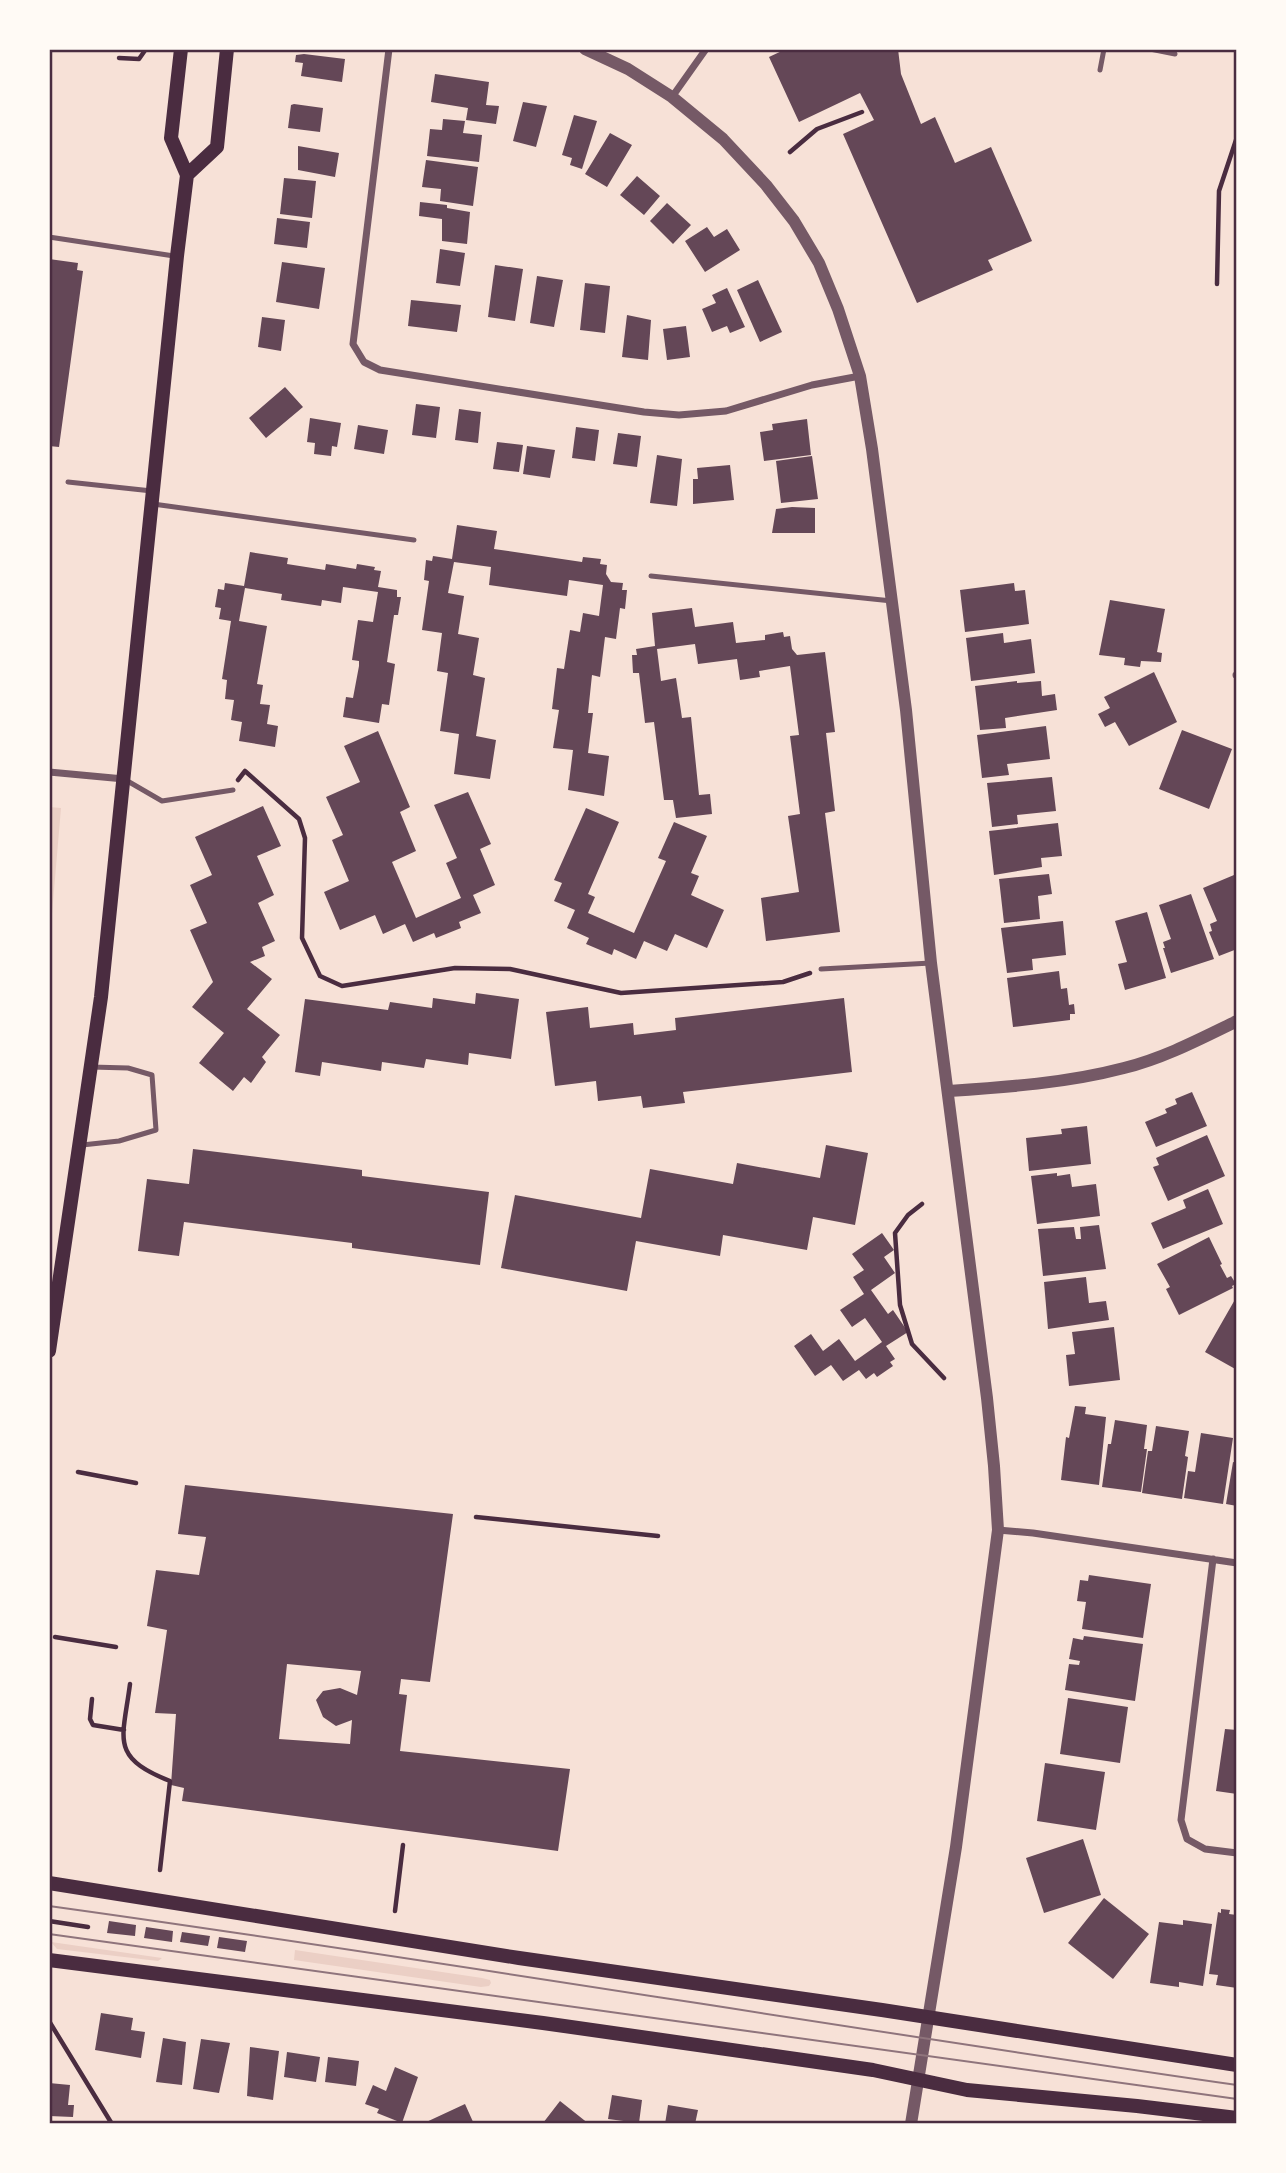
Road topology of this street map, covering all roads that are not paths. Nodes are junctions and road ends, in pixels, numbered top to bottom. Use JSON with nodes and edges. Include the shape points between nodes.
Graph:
{"nodes":[{"id":1,"x":181,"y":49,"type":"edge"},
{"id":2,"x":227,"y":49,"type":"edge"},
{"id":3,"x":389,"y":49,"type":"edge"},
{"id":4,"x":585,"y":49,"type":"edge"},
{"id":5,"x":706,"y":49,"type":"edge"},
{"id":6,"x":1104,"y":49,"type":"edge"},
{"id":7,"x":1150,"y":49,"type":"edge"},
{"id":8,"x":1175,"y":54,"type":"dead end"},
{"id":9,"x":1100,"y":70,"type":"dead end"},
{"id":10,"x":672,"y":97,"type":"junction"},
{"id":11,"x":187,"y":174,"type":"junction"},
{"id":12,"x":49,"y":237,"type":"edge"},
{"id":13,"x":177,"y":256,"type":"junction"},
{"id":14,"x":860,"y":376,"type":"junction"},
{"id":15,"x":68,"y":482,"type":"dead end"},
{"id":16,"x":154,"y":498,"type":"junction"},
{"id":17,"x":414,"y":540,"type":"dead end"},
{"id":18,"x":651,"y":576,"type":"dead end"},
{"id":19,"x":892,"y":601,"type":"junction"},
{"id":20,"x":49,"y":772,"type":"edge"},
{"id":21,"x":124,"y":779,"type":"junction"},
{"id":22,"x":233,"y":790,"type":"road end"},
{"id":23,"x":931,"y":963,"type":"junction"},
{"id":24,"x":821,"y":969,"type":"road end"},
{"id":25,"x":1237,"y":1021,"type":"edge"},
{"id":26,"x":91,"y":1067,"type":"junction"},
{"id":27,"x":949,"y":1091,"type":"junction"},
{"id":28,"x":79,"y":1146,"type":"junction"},
{"id":29,"x":49,"y":1351,"type":"edge"},
{"id":30,"x":998,"y":1530,"type":"junction"},
{"id":31,"x":1213,"y":1559,"type":"junction"},
{"id":32,"x":1237,"y":1563,"type":"edge"},
{"id":33,"x":1237,"y":1853,"type":"edge"},
{"id":34,"x":49,"y":1883,"type":"edge"},
{"id":35,"x":49,"y":1960,"type":"edge"},
{"id":36,"x":930,"y":2017,"type":"junction"},
{"id":37,"x":1237,"y":2066,"type":"edge"},
{"id":38,"x":919,"y":2080,"type":"junction"},
{"id":39,"x":1237,"y":2118,"type":"edge"},
{"id":40,"x":911,"y":2124,"type":"edge"}],
"edges":[{"from":1,"to":11,"type":"main road","via":[[171,138]]},
{"from":2,"to":11,"type":"main road","via":[[217,146]]},
{"from":3,"to":14,"type":"street","via":[[353,344],[364,362],[380,370],[678,415],[726,411]]},
{"from":4,"to":10,"type":"street"},
{"from":5,"to":10,"type":"street"},
{"from":6,"to":9,"type":"lane"},
{"from":7,"to":8,"type":"lane"},
{"from":10,"to":14,"type":"street","via":[[745,161],[794,221],[824,274]]},
{"from":11,"to":13,"type":"main road"},
{"from":12,"to":13,"type":"lane"},
{"from":13,"to":16,"type":"main road"},
{"from":14,"to":19,"type":"street"},
{"from":15,"to":16,"type":"lane"},
{"from":16,"to":17,"type":"lane"},
{"from":16,"to":21,"type":"main road"},
{"from":18,"to":19,"type":"lane"},
{"from":19,"to":23,"type":"street"},
{"from":20,"to":21,"type":"street"},
{"from":21,"to":22,"type":"lane","via":[[162,801]]},
{"from":21,"to":26,"type":"main road"},
{"from":23,"to":24,"type":"lane"},
{"from":23,"to":27,"type":"street"},
{"from":25,"to":27,"type":"street","via":[[1124,1068],[1024,1086]]},
{"from":26,"to":28,"type":"main road"},
{"from":26,"to":28,"type":"lane","via":[[128,1068],[152,1076],[156,1130],[119,1142]]},
{"from":27,"to":30,"type":"street","via":[[987,1398]]},
{"from":28,"to":29,"type":"main road"},
{"from":30,"to":31,"type":"street"},
{"from":30,"to":36,"type":"street"},
{"from":31,"to":32,"type":"street"},
{"from":31,"to":33,"type":"street","via":[[1181,1820],[1187,1839],[1205,1849]]},
{"from":34,"to":36,"type":"main road"},
{"from":35,"to":38,"type":"main road","via":[[543,2023]]},
{"from":36,"to":37,"type":"main road"},
{"from":36,"to":38,"type":"street"},
{"from":38,"to":39,"type":"main road","via":[[967,2090]]},
{"from":38,"to":40,"type":"street"}]}
